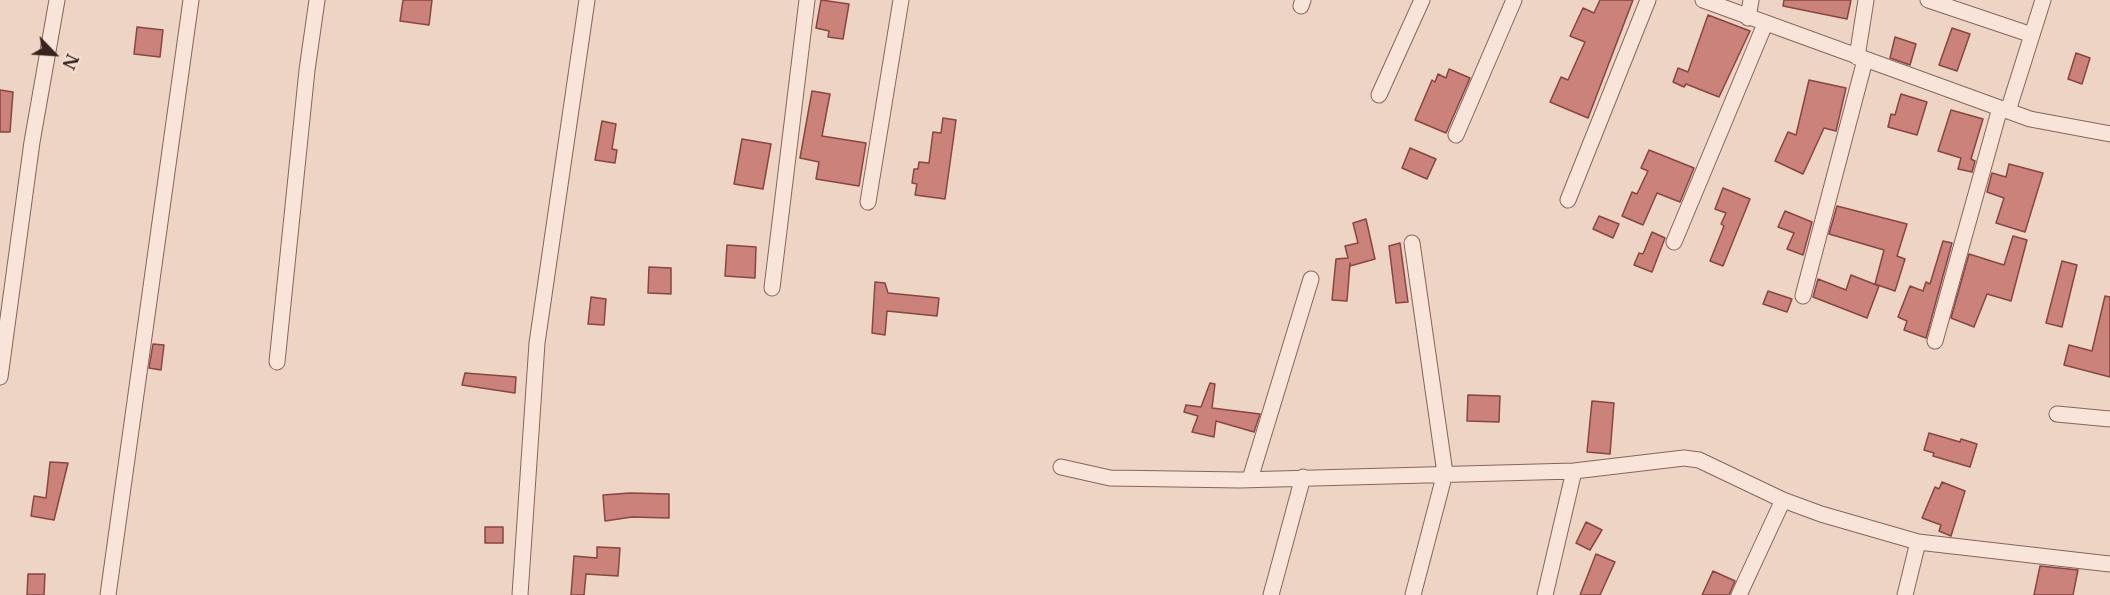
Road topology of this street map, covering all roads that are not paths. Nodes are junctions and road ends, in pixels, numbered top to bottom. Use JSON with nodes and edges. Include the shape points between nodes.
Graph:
{"nodes":[{"id":1,"x":57,"y":0,"type":"edge"},
{"id":2,"x":191,"y":0,"type":"edge"},
{"id":3,"x":317,"y":0,"type":"edge"},
{"id":4,"x":587,"y":0,"type":"edge"},
{"id":5,"x":807,"y":0,"type":"edge"},
{"id":6,"x":901,"y":0,"type":"edge"},
{"id":7,"x":1422,"y":0,"type":"edge"},
{"id":8,"x":1514,"y":0,"type":"edge"},
{"id":9,"x":1648,"y":0,"type":"edge"},
{"id":10,"x":1703,"y":0,"type":"edge"},
{"id":11,"x":1751,"y":0,"type":"edge"},
{"id":12,"x":1866,"y":0,"type":"edge"},
{"id":13,"x":1928,"y":0,"type":"edge"},
{"id":14,"x":2043,"y":0,"type":"edge"},
{"id":15,"x":1748,"y":18,"type":"junction"},
{"id":16,"x":1765,"y":24,"type":"junction"},
{"id":17,"x":2032,"y":34,"type":"junction"},
{"id":18,"x":1861,"y":58,"type":"junction"},
{"id":19,"x":1379,"y":95,"type":"dead end"},
{"id":20,"x":2004,"y":110,"type":"junction"},
{"id":21,"x":2110,"y":134,"type":"edge"},
{"id":22,"x":1456,"y":135,"type":"dead end"},
{"id":23,"x":1568,"y":200,"type":"dead end"},
{"id":24,"x":868,"y":202,"type":"dead end"},
{"id":25,"x":1674,"y":242,"type":"dead end"},
{"id":26,"x":1412,"y":243,"type":"dead end"},
{"id":27,"x":1311,"y":279,"type":"dead end"},
{"id":28,"x":772,"y":288,"type":"dead end"},
{"id":29,"x":1803,"y":296,"type":"dead end"},
{"id":30,"x":1935,"y":341,"type":"dead end"},
{"id":31,"x":277,"y":362,"type":"dead end"},
{"id":32,"x":0,"y":377,"type":"edge"},
{"id":33,"x":2057,"y":414,"type":"dead end"},
{"id":34,"x":2110,"y":419,"type":"edge"},
{"id":35,"x":1061,"y":467,"type":"dead end"},
{"id":36,"x":1574,"y":471,"type":"junction"},
{"id":37,"x":1445,"y":473,"type":"junction"},
{"id":38,"x":1303,"y":477,"type":"junction"},
{"id":39,"x":1250,"y":479,"type":"junction"},
{"id":40,"x":1783,"y":500,"type":"junction"},
{"id":41,"x":1918,"y":542,"type":"junction"},
{"id":42,"x":2110,"y":564,"type":"edge"},
{"id":43,"x":108,"y":595,"type":"edge"},
{"id":44,"x":520,"y":595,"type":"edge"},
{"id":45,"x":1271,"y":595,"type":"edge"},
{"id":46,"x":1413,"y":595,"type":"edge"},
{"id":47,"x":1545,"y":595,"type":"edge"},
{"id":48,"x":1739,"y":595,"type":"edge"},
{"id":49,"x":1905,"y":595,"type":"edge"}],
"edges":[{"from":1,"to":32,"type":"street","via":[[32,142]]},
{"from":2,"to":43,"type":"street"},
{"from":3,"to":31,"type":"street"},
{"from":4,"to":44,"type":"street","via":[[537,343]]},
{"from":5,"to":28,"type":"street"},
{"from":6,"to":24,"type":"street"},
{"from":7,"to":19,"type":"street"},
{"from":8,"to":22,"type":"street"},
{"from":9,"to":23,"type":"street"},
{"from":10,"to":15,"type":"street"},
{"from":11,"to":15,"type":"street"},
{"from":12,"to":18,"type":"street"},
{"from":13,"to":17,"type":"street"},
{"from":14,"to":17,"type":"street"},
{"from":15,"to":16,"type":"street"},
{"from":16,"to":18,"type":"street"},
{"from":16,"to":25,"type":"street"},
{"from":17,"to":20,"type":"street"},
{"from":18,"to":20,"type":"street"},
{"from":18,"to":29,"type":"street"},
{"from":20,"to":21,"type":"street","via":[[2030,119]]},
{"from":20,"to":30,"type":"street"},
{"from":26,"to":37,"type":"street"},
{"from":27,"to":39,"type":"street"},
{"from":33,"to":34,"type":"street"},
{"from":35,"to":39,"type":"street","via":[[1110,478]]},
{"from":36,"to":37,"type":"street"},
{"from":36,"to":40,"type":"street","via":[[1684,458],[1699,460]]},
{"from":36,"to":47,"type":"street"},
{"from":37,"to":38,"type":"street"},
{"from":37,"to":46,"type":"street"},
{"from":38,"to":39,"type":"street"},
{"from":38,"to":45,"type":"street"},
{"from":40,"to":41,"type":"street"},
{"from":40,"to":48,"type":"street"},
{"from":41,"to":42,"type":"street"},
{"from":41,"to":49,"type":"street"}]}
